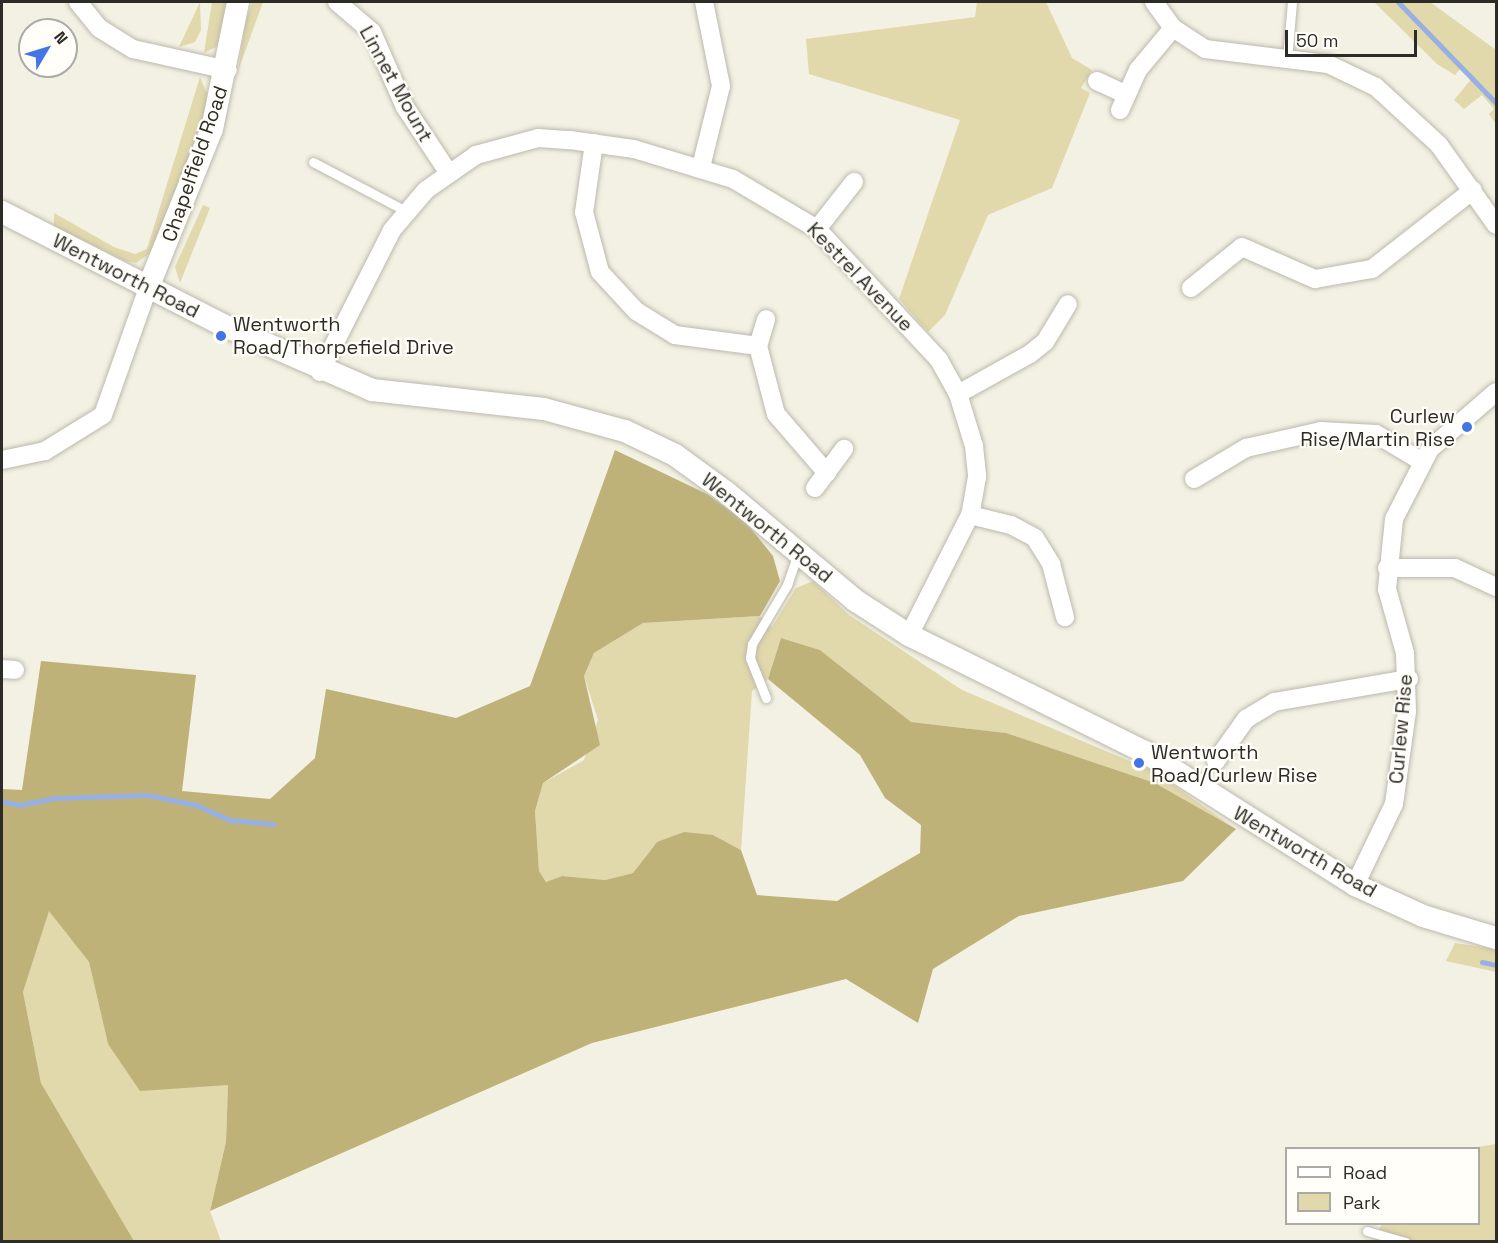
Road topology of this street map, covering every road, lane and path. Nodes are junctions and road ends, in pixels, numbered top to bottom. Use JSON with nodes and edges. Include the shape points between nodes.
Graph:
{"nodes":[{"id":1,"x":78,"y":2,"type":"edge"},
{"id":2,"x":238,"y":2,"type":"edge"},
{"id":3,"x":337,"y":2,"type":"edge"},
{"id":4,"x":704,"y":2,"type":"edge"},
{"id":5,"x":1154,"y":2,"type":"edge"},
{"id":6,"x":1292,"y":2,"type":"edge"},
{"id":7,"x":1173,"y":28,"type":"junction"},
{"id":8,"x":1287,"y":60,"type":"junction"},
{"id":9,"x":228,"y":70,"type":"junction"},
{"id":10,"x":1096,"y":81,"type":"dead end"},
{"id":11,"x":594,"y":143,"type":"junction"},
{"id":12,"x":313,"y":162,"type":"dead end"},
{"id":13,"x":701,"y":167,"type":"junction"},
{"id":14,"x":448,"y":172,"type":"junction"},
{"id":15,"x":855,"y":182,"type":"dead end"},
{"id":16,"x":1473,"y":190,"type":"junction"},
{"id":17,"x":406,"y":211,"type":"junction"},
{"id":18,"x":2,"y":212,"type":"edge"},
{"id":19,"x":1497,"y":225,"type":"edge"},
{"id":20,"x":817,"y":229,"type":"junction"},
{"id":21,"x":148,"y":288,"type":"junction"},
{"id":22,"x":1191,"y":288,"type":"dead end"},
{"id":23,"x":1068,"y":304,"type":"dead end"},
{"id":24,"x":766,"y":319,"type":"dead end"},
{"id":25,"x":758,"y":346,"type":"junction"},
{"id":26,"x":320,"y":372,"type":"junction"},
{"id":27,"x":1497,"y":392,"type":"edge"},
{"id":28,"x":958,"y":394,"type":"junction"},
{"id":29,"x":844,"y":449,"type":"dead end"},
{"id":30,"x":2,"y":460,"type":"edge"},
{"id":31,"x":1421,"y":461,"type":"junction"},
{"id":32,"x":827,"y":473,"type":"junction"},
{"id":33,"x":1194,"y":479,"type":"dead end"},
{"id":34,"x":815,"y":488,"type":"dead end"},
{"id":35,"x":970,"y":515,"type":"junction"},
{"id":36,"x":798,"y":553,"type":"junction"},
{"id":37,"x":1387,"y":568,"type":"junction"},
{"id":38,"x":1497,"y":587,"type":"edge"},
{"id":39,"x":1065,"y":617,"type":"dead end"},
{"id":40,"x":909,"y":635,"type":"junction"},
{"id":41,"x":1409,"y":679,"type":"junction"},
{"id":42,"x":766,"y":698,"type":"dead end"},
{"id":43,"x":1216,"y":761,"type":"dead end"},
{"id":44,"x":1355,"y":885,"type":"junction"},
{"id":45,"x":1497,"y":938,"type":"edge"},
{"id":46,"x":1367,"y":1231,"type":"dead end"},
{"id":47,"x":1405,"y":1242,"type":"edge"}],
"edges":[{"from":1,"to":9,"type":"street","via":[[99,28],[133,49]]},
{"from":2,"to":9,"type":"street","name":"Chapelfield Road"},
{"from":3,"to":14,"type":"street","name":"Linnet Mount","via":[[372,32],[405,106]]},
{"from":4,"to":13,"type":"street","via":[[721,86]]},
{"from":5,"to":7,"type":"street"},
{"from":6,"to":8,"type":"lane","via":[[1285,30]]},
{"from":7,"to":8,"type":"street","via":[[1223,55]]},
{"from":7,"to":10,"type":"street","via":[[1138,70],[1123,103]]},
{"from":8,"to":16,"type":"street","via":[[1328,64],[1376,87],[1439,145]]},
{"from":9,"to":21,"type":"street","name":"Chapelfield Road","via":[[184,208]]},
{"from":11,"to":13,"type":"street","name":"Kestrel Avenue"},
{"from":11,"to":14,"type":"street","name":"Kestrel Avenue","via":[[538,138],[506,144]]},
{"from":11,"to":25,"type":"street","via":[[584,212],[600,272],[615,293],[675,335]]},
{"from":12,"to":17,"type":"lane"},
{"from":13,"to":20,"type":"street","name":"Kestrel Avenue","via":[[762,193]]},
{"from":14,"to":17,"type":"street","name":"Kestrel Avenue"},
{"from":15,"to":20,"type":"street"},
{"from":16,"to":19,"type":"street"},
{"from":16,"to":22,"type":"street","via":[[1372,269],[1315,279],[1242,247]]},
{"from":17,"to":26,"type":"street","name":"Kestrel Avenue","via":[[379,250]]},
{"from":18,"to":21,"type":"street","name":"Wentworth Road"},
{"from":20,"to":28,"type":"street","name":"Kestrel Avenue","via":[[939,360]]},
{"from":21,"to":26,"type":"street","name":"Wentworth Road"},
{"from":21,"to":30,"type":"street","via":[[103,416],[45,451]]},
{"from":23,"to":28,"type":"street","via":[[1030,354]]},
{"from":24,"to":25,"type":"street"},
{"from":25,"to":32,"type":"street","via":[[776,414]]},
{"from":26,"to":36,"type":"street","name":"Wentworth Road","via":[[372,390],[544,409],[625,431],[675,455]]},
{"from":27,"to":31,"type":"street","name":"Curlew Rise","via":[[1449,428]]},
{"from":28,"to":35,"type":"street","name":"Kestrel Avenue","via":[[974,446],[977,477]]},
{"from":29,"to":32,"type":"street"},
{"from":31,"to":33,"type":"street","via":[[1376,434],[1321,430],[1246,448]]},
{"from":31,"to":37,"type":"street","name":"Curlew Rise","via":[[1394,519]]},
{"from":32,"to":34,"type":"street"},
{"from":35,"to":39,"type":"street","via":[[1011,525],[1035,538],[1051,564]]},
{"from":35,"to":40,"type":"street","name":"Kestrel Avenue"},
{"from":36,"to":40,"type":"street","name":"Wentworth Road","via":[[856,601]]},
{"from":36,"to":42,"type":"lane","via":[[787,585],[752,644],[750,658]]},
{"from":37,"to":38,"type":"street","via":[[1455,568]]},
{"from":37,"to":41,"type":"street","name":"Curlew Rise","via":[[1390,610]]},
{"from":40,"to":44,"type":"street","name":"Wentworth Road","via":[[1144,752]]},
{"from":41,"to":43,"type":"street","via":[[1274,702],[1246,719]]},
{"from":41,"to":44,"type":"street","name":"Curlew Rise","via":[[1394,804]]},
{"from":44,"to":45,"type":"street","name":"Wentworth Road","via":[[1423,916]]},
{"from":46,"to":47,"type":"lane"}]}
